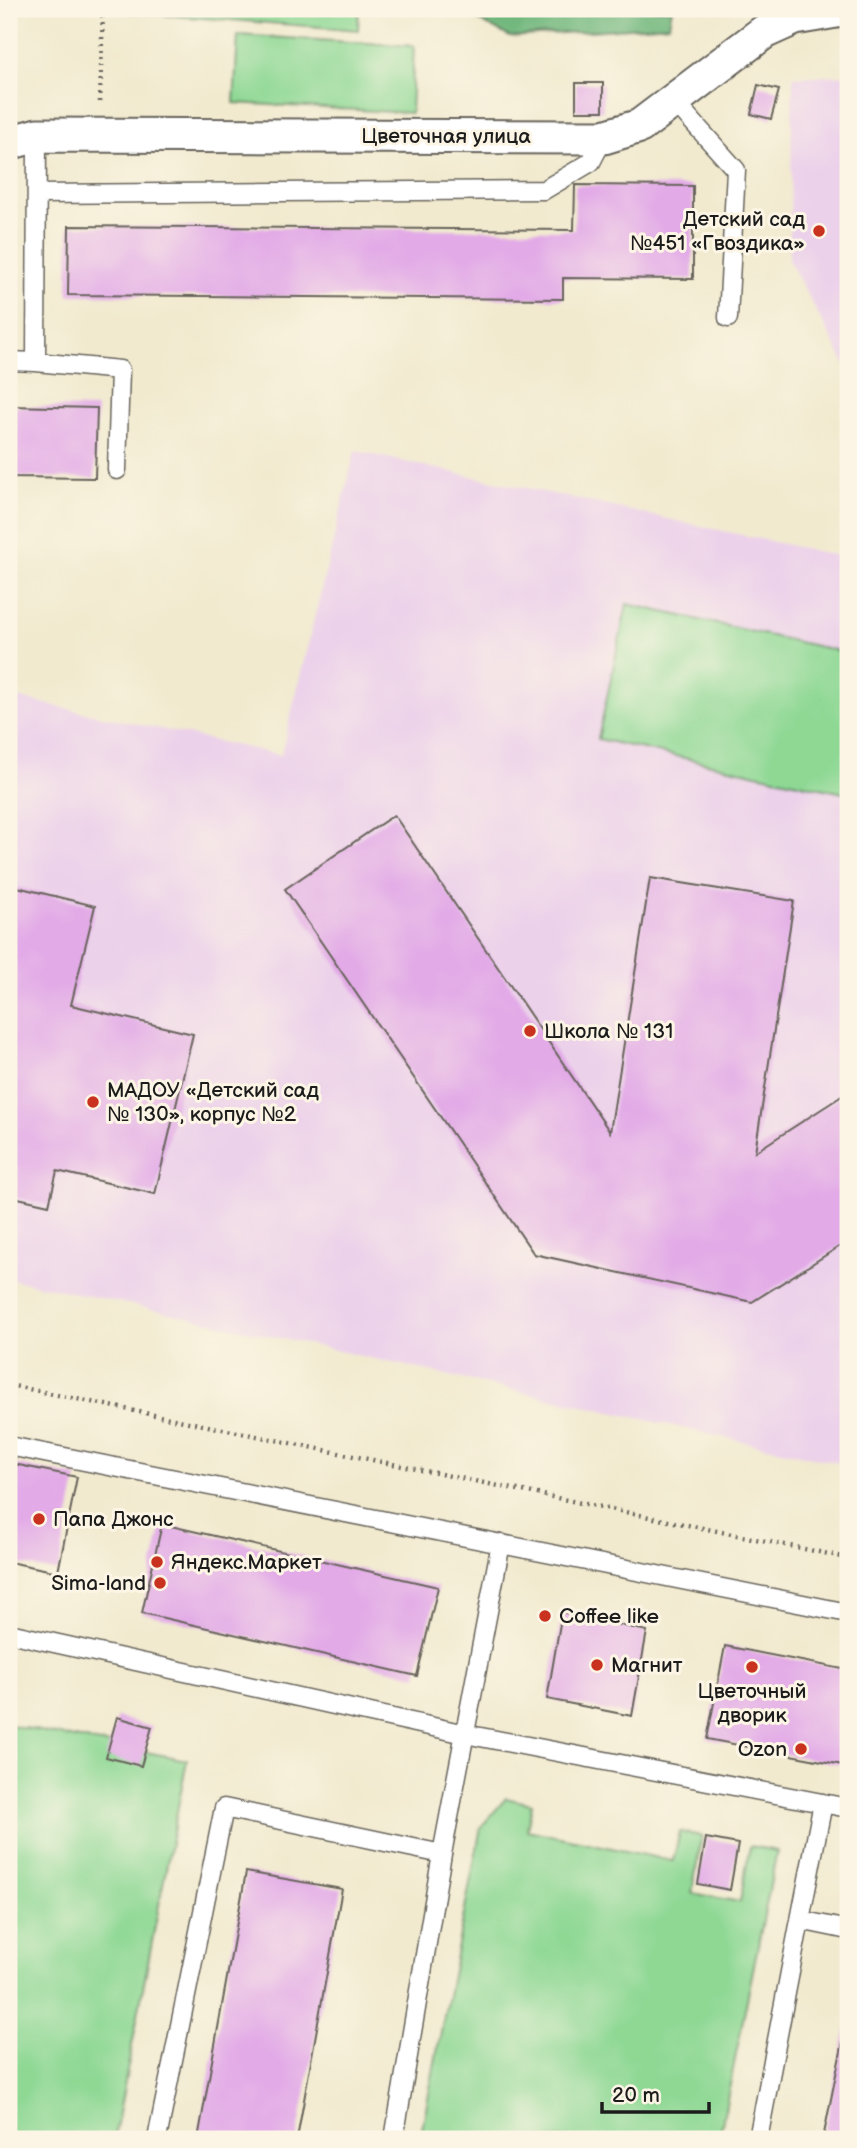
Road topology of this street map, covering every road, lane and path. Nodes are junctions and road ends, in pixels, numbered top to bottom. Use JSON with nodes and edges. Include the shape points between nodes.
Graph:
{"nodes":[{"id":1,"x":103,"y":9,"type":"edge"},
{"id":2,"x":848,"y":9,"type":"edge"},
{"id":3,"x":674,"y":100,"type":"junction"},
{"id":4,"x":99,"y":135,"type":"junction"},
{"id":5,"x":604,"y":137,"type":"junction"},
{"id":6,"x":23,"y":139,"type":"edge"},
{"id":7,"x":37,"y":194,"type":"junction"},
{"id":8,"x":728,"y":318,"type":"dead end"},
{"id":9,"x":9,"y":361,"type":"edge"},
{"id":10,"x":36,"y":362,"type":"junction"},
{"id":11,"x":117,"y":470,"type":"dead end"},
{"id":12,"x":9,"y":1385,"type":"edge"},
{"id":13,"x":9,"y":1446,"type":"edge"},
{"id":14,"x":501,"y":1543,"type":"junction"},
{"id":15,"x":848,"y":1558,"type":"edge"},
{"id":16,"x":848,"y":1613,"type":"edge"},
{"id":17,"x":9,"y":1633,"type":"edge"},
{"id":18,"x":465,"y":1734,"type":"junction"},
{"id":19,"x":823,"y":1802,"type":"junction"},
{"id":20,"x":848,"y":1808,"type":"edge"},
{"id":21,"x":442,"y":1854,"type":"junction"},
{"id":22,"x":800,"y":1920,"type":"junction"},
{"id":23,"x":848,"y":1930,"type":"edge"},
{"id":24,"x":157,"y":2139,"type":"edge"},
{"id":25,"x":394,"y":2139,"type":"edge"},
{"id":26,"x":758,"y":2139,"type":"edge"}],
"edges":[{"from":1,"to":4,"type":"path"},
{"from":2,"to":3,"type":"street","name":"Цветочная улица","via":[[795,18],[765,32]]},
{"from":3,"to":5,"type":"street","name":"Цветочная улица","via":[[640,126]]},
{"from":3,"to":8,"type":"lane","via":[[736,170]]},
{"from":4,"to":5,"type":"street","name":"Цветочная улица"},
{"from":4,"to":6,"type":"street","name":"Цветочная улица"},
{"from":5,"to":7,"type":"lane","via":[[591,162],[544,190]]},
{"from":6,"to":7,"type":"lane"},
{"from":7,"to":10,"type":"lane"},
{"from":9,"to":10,"type":"lane"},
{"from":10,"to":11,"type":"lane","via":[[120,370]]},
{"from":12,"to":15,"type":"path"},
{"from":13,"to":14,"type":"lane"},
{"from":14,"to":16,"type":"lane"},
{"from":14,"to":18,"type":"lane"},
{"from":17,"to":18,"type":"lane"},
{"from":18,"to":19,"type":"lane"},
{"from":18,"to":21,"type":"lane"},
{"from":19,"to":20,"type":"lane"},
{"from":19,"to":22,"type":"lane"},
{"from":21,"to":24,"type":"lane","via":[[224,1808]]},
{"from":21,"to":25,"type":"lane"},
{"from":22,"to":23,"type":"lane"},
{"from":22,"to":26,"type":"lane"}]}
